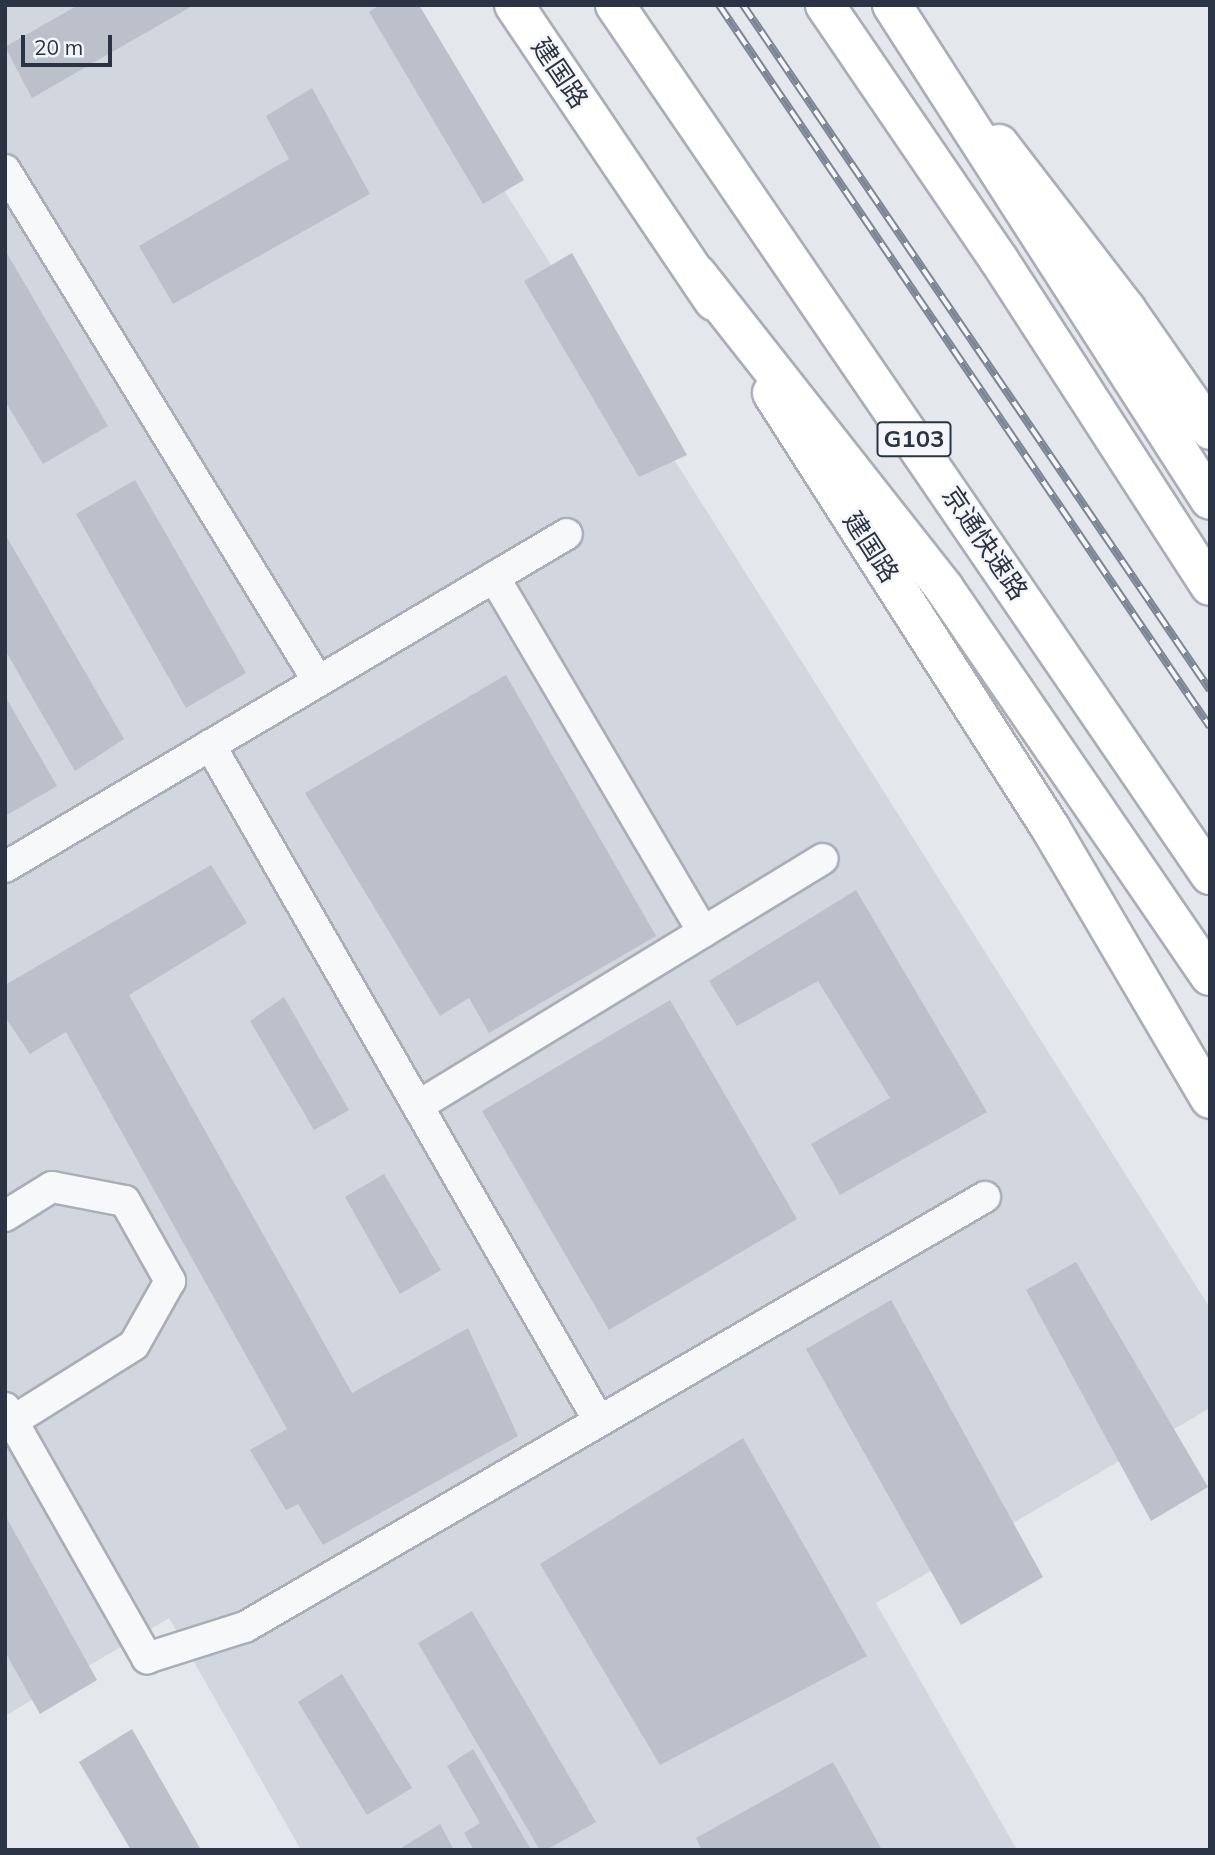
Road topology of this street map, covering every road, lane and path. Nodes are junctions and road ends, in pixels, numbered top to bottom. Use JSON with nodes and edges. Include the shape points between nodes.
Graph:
{"nodes":[{"id":1,"x":514,"y":5,"type":"edge"},
{"id":2,"x":615,"y":5,"type":"edge"},
{"id":3,"x":825,"y":5,"type":"edge"},
{"id":4,"x":892,"y":5,"type":"edge"},
{"id":5,"x":5,"y":170,"type":"edge"},
{"id":6,"x":697,"y":274,"type":"junction"},
{"id":7,"x":1210,"y":430,"type":"edge"},
{"id":8,"x":1210,"y":500,"type":"edge"},
{"id":9,"x":567,"y":534,"type":"dead end"},
{"id":10,"x":494,"y":578,"type":"junction"},
{"id":11,"x":1210,"y":586,"type":"edge"},
{"id":12,"x":318,"y":681,"type":"junction"},
{"id":13,"x":210,"y":746,"type":"junction"},
{"id":14,"x":822,"y":859,"type":"dead end"},
{"id":15,"x":5,"y":867,"type":"edge"},
{"id":16,"x":1210,"y":875,"type":"edge"},
{"id":17,"x":704,"y":932,"type":"junction"},
{"id":18,"x":1210,"y":976,"type":"edge"},
{"id":19,"x":1210,"y":1099,"type":"edge"},
{"id":20,"x":418,"y":1106,"type":"junction"},
{"id":21,"x":985,"y":1197,"type":"dead end"},
{"id":22,"x":5,"y":1216,"type":"edge"},
{"id":23,"x":9,"y":1415,"type":"edge"},
{"id":24,"x":599,"y":1421,"type":"junction"}],
"edges":[{"from":1,"to":6,"type":"main road","name":"建国路"},
{"from":2,"to":16,"type":"main road","name":"京通快速路","number":"G103"},
{"from":3,"to":11,"type":"main road","via":[[999,260]]},
{"from":4,"to":7,"type":"main road","via":[[1126,309]]},
{"from":4,"to":8,"type":"main road"},
{"from":5,"to":12,"type":"street"},
{"from":6,"to":18,"type":"main road","via":[[944,588]]},
{"from":6,"to":19,"type":"main road","name":"建国路","via":[[1051,829]]},
{"from":9,"to":10,"type":"street"},
{"from":10,"to":12,"type":"street"},
{"from":10,"to":17,"type":"street"},
{"from":12,"to":13,"type":"street"},
{"from":13,"to":15,"type":"street"},
{"from":13,"to":20,"type":"street"},
{"from":14,"to":17,"type":"street"},
{"from":17,"to":20,"type":"street"},
{"from":20,"to":24,"type":"street"},
{"from":21,"to":24,"type":"street"},
{"from":22,"to":23,"type":"street","via":[[52,1187],[125,1201],[170,1281],[134,1345]]},
{"from":23,"to":24,"type":"street","via":[[147,1658],[245,1627]]}]}
